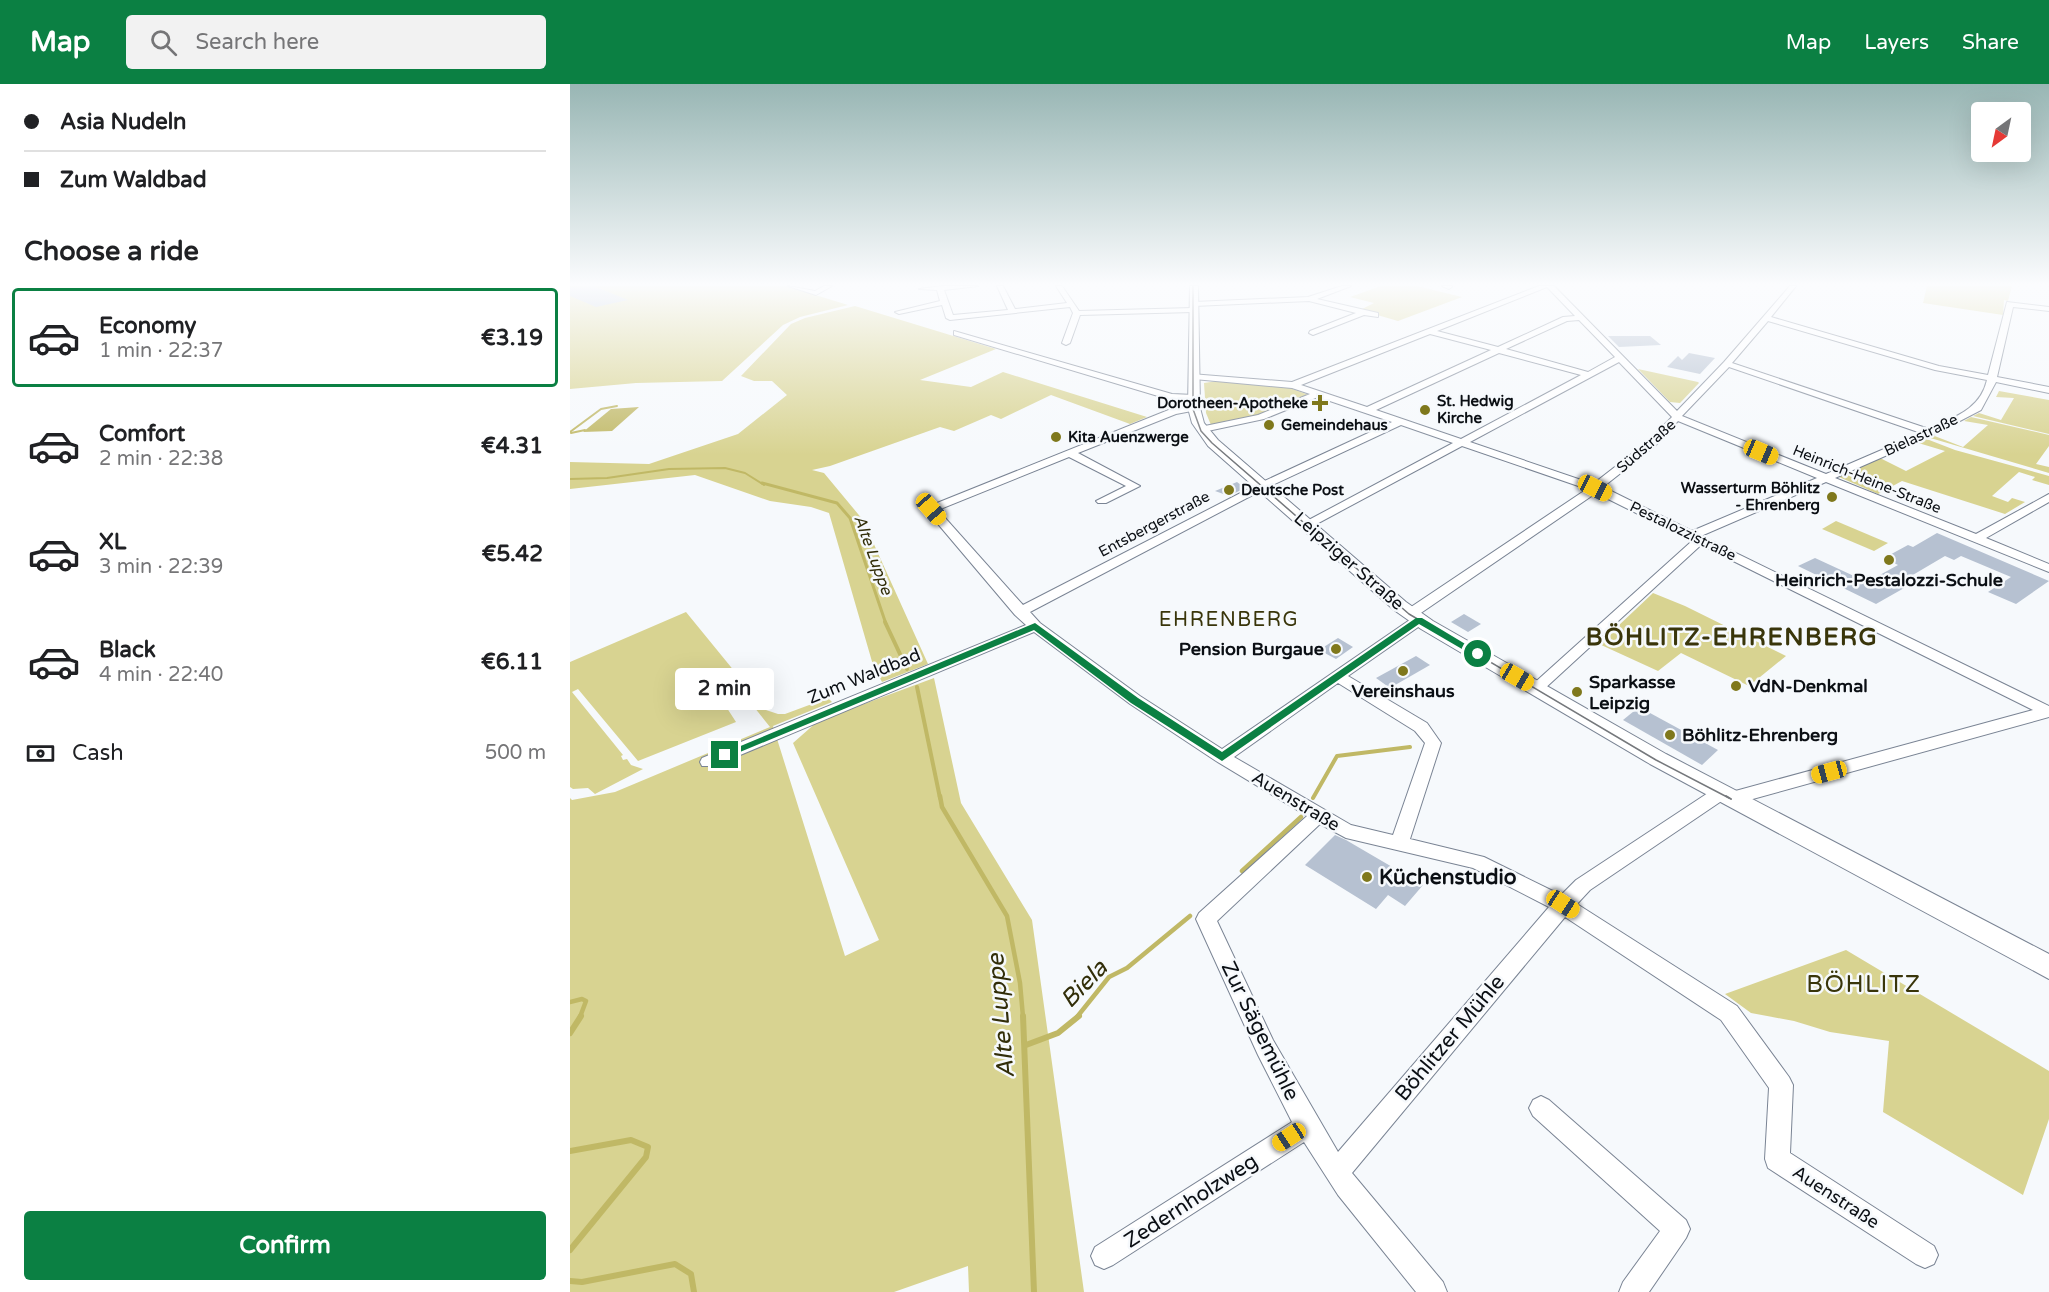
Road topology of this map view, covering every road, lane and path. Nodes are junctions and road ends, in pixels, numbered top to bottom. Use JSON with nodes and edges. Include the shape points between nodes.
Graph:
{"nodes":[{"id":1,"x":988,"y":342,"type":"edge"},
{"id":2,"x":1194,"y":342,"type":"edge"},
{"id":3,"x":1400,"y":342,"type":"edge"},
{"id":4,"x":1472,"y":342,"type":"edge"},
{"id":5,"x":1517,"y":342,"type":"edge"},
{"id":6,"x":1605,"y":342,"type":"edge"},
{"id":7,"x":1746,"y":342,"type":"edge"},
{"id":8,"x":1850,"y":342,"type":"edge"},
{"id":9,"x":2001,"y":342,"type":"edge"},
{"id":10,"x":1500,"y":350,"type":"junction"},
{"id":11,"x":1620,"y":358,"type":"junction"},
{"id":12,"x":1727,"y":364,"type":"junction"},
{"id":13,"x":1587,"y":374,"type":"junction"},
{"id":14,"x":1194,"y":376,"type":"junction"},
{"id":15,"x":1992,"y":379,"type":"junction"},
{"id":16,"x":1293,"y":384,"type":"junction"},
{"id":17,"x":2049,"y":390,"type":"edge"},
{"id":18,"x":1319,"y":393,"type":"junction"},
{"id":19,"x":1194,"y":403,"type":"junction"},
{"id":20,"x":1368,"y":410,"type":"junction"},
{"id":21,"x":1678,"y":418,"type":"junction"},
{"id":22,"x":1401,"y":422,"type":"junction"},
{"id":23,"x":1203,"y":429,"type":"junction"},
{"id":24,"x":1930,"y":433,"type":"junction"},
{"id":25,"x":1461,"y":442,"type":"junction"},
{"id":26,"x":1069,"y":453,"type":"junction"},
{"id":27,"x":1823,"y":478,"type":"junction"},
{"id":28,"x":1262,"y":486,"type":"junction"},
{"id":29,"x":1595,"y":488,"type":"junction"},
{"id":30,"x":2049,"y":497,"type":"edge"},
{"id":31,"x":1102,"y":501,"type":"dead end"},
{"id":32,"x":1307,"y":525,"type":"junction"},
{"id":33,"x":1696,"y":538,"type":"junction"},
{"id":34,"x":1977,"y":539,"type":"junction"},
{"id":35,"x":2049,"y":568,"type":"edge"},
{"id":36,"x":1020,"y":612,"type":"junction"},
{"id":37,"x":1415,"y":617,"type":"junction"},
{"id":38,"x":1035,"y":626,"type":"junction"},
{"id":39,"x":1337,"y":675,"type":"junction"},
{"id":40,"x":1537,"y":688,"type":"junction"},
{"id":41,"x":2049,"y":712,"type":"edge"},
{"id":42,"x":1222,"y":757,"type":"junction"},
{"id":43,"x":708,"y":762,"type":"dead end"},
{"id":44,"x":1725,"y":796,"type":"junction"},
{"id":45,"x":1319,"y":814,"type":"junction"},
{"id":46,"x":1399,"y":843,"type":"junction"},
{"id":47,"x":1563,"y":904,"type":"junction"},
{"id":48,"x":2049,"y":967,"type":"edge"},
{"id":49,"x":1541,"y":1108,"type":"dead end"},
{"id":50,"x":1307,"y":1126,"type":"junction"},
{"id":51,"x":1337,"y":1172,"type":"junction"},
{"id":52,"x":1104,"y":1256,"type":"dead end"},
{"id":53,"x":1925,"y":1256,"type":"dead end"},
{"id":54,"x":1433,"y":1292,"type":"edge"},
{"id":55,"x":1633,"y":1292,"type":"edge"}],
"edges":[{"from":1,"to":19,"type":"street"},
{"from":2,"to":14,"type":"street","name":"Leipziger Straße"},
{"from":3,"to":16,"type":"street"},
{"from":4,"to":10,"type":"street"},
{"from":5,"to":10,"type":"street"},
{"from":6,"to":11,"type":"street","name":"Heinrich-Heine-Straße"},
{"from":7,"to":12,"type":"street","name":"Südstraße"},
{"from":8,"to":15,"type":"street"},
{"from":9,"to":15,"type":"street","name":"Bielastraße"},
{"from":10,"to":13,"type":"street"},
{"from":10,"to":20,"type":"street"},
{"from":11,"to":13,"type":"street"},
{"from":11,"to":21,"type":"street","name":"Heinrich-Heine-Straße"},
{"from":12,"to":21,"type":"street","name":"Südstraße"},
{"from":12,"to":24,"type":"street"},
{"from":13,"to":25,"type":"street"},
{"from":14,"to":16,"type":"street","name":"Pestalozzistraße"},
{"from":14,"to":19,"type":"street","name":"Leipziger Straße"},
{"from":15,"to":17,"type":"street"},
{"from":15,"to":24,"type":"street","name":"Bielastraße","via":[[1978,408]]},
{"from":16,"to":18,"type":"street","name":"Pestalozzistraße"},
{"from":18,"to":20,"type":"street","name":"Pestalozzistraße"},
{"from":18,"to":23,"type":"street","via":[[1261,417]]},
{"from":19,"to":23,"type":"street","name":"Leipziger Straße"},
{"from":19,"to":26,"type":"street","name":"Auenstraße"},
{"from":20,"to":22,"type":"street","name":"Pestalozzistraße"},
{"from":21,"to":27,"type":"street","name":"Heinrich-Heine-Straße"},
{"from":21,"to":29,"type":"street","name":"Südstraße"},
{"from":22,"to":25,"type":"street","name":"Pestalozzistraße"},
{"from":22,"to":28,"type":"street","name":"Entsbergerstraße"},
{"from":23,"to":28,"type":"street","name":"Leipziger Straße"},
{"from":24,"to":27,"type":"street","name":"Bielastraße"},
{"from":25,"to":29,"type":"street","name":"Pestalozzistraße"},
{"from":25,"to":32,"type":"street"},
{"from":26,"to":31,"type":"street","via":[[1135,486]]},
{"from":26,"to":36,"type":"street","name":"Auenstraße","via":[[931,509]]},
{"from":27,"to":33,"type":"street","name":"Bielastraße"},
{"from":27,"to":34,"type":"street","name":"Heinrich-Heine-Straße"},
{"from":28,"to":32,"type":"street","name":"Leipziger Straße"},
{"from":28,"to":36,"type":"street","name":"Entsbergerstraße"},
{"from":29,"to":33,"type":"street","name":"Pestalozzistraße"},
{"from":29,"to":37,"type":"street","name":"Südstraße"},
{"from":30,"to":34,"type":"street"},
{"from":32,"to":37,"type":"street","name":"Leipziger Straße"},
{"from":33,"to":40,"type":"street","name":"Bielastraße"},
{"from":33,"to":41,"type":"street","name":"Pestalozzistraße"},
{"from":34,"to":35,"type":"street","name":"Heinrich-Heine-Straße"},
{"from":36,"to":38,"type":"street","name":"Auenstraße"},
{"from":37,"to":39,"type":"street","name":"Südstraße"},
{"from":37,"to":40,"type":"street","name":"Leipziger Straße"},
{"from":38,"to":42,"type":"street","name":"Auenstraße","via":[[1135,700]]},
{"from":38,"to":43,"type":"street","name":"Zum Waldbad"},
{"from":39,"to":42,"type":"street","name":"Südstraße"},
{"from":39,"to":46,"type":"street","via":[[1422,727],[1433,744]]},
{"from":40,"to":44,"type":"street","name":"Leipziger Straße"},
{"from":41,"to":44,"type":"street","name":"Böhlitzer Mühle"},
{"from":42,"to":45,"type":"street","name":"Auenstraße"},
{"from":44,"to":47,"type":"street","name":"Böhlitzer Mühle","via":[[1583,885]]},
{"from":44,"to":48,"type":"street","name":"Leipziger Straße"},
{"from":45,"to":46,"type":"street","name":"Auenstraße","via":[[1346,831]]},
{"from":45,"to":50,"type":"street","name":"Zur Sägemühle","via":[[1206,919],[1268,1053]]},
{"from":46,"to":47,"type":"street","name":"Auenstraße","via":[[1477,862]]},
{"from":47,"to":51,"type":"street","name":"Böhlitzer Mühle"},
{"from":47,"to":53,"type":"street","name":"Auenstraße","via":[[1729,1013],[1781,1085],[1777,1159]]},
{"from":49,"to":55,"type":"street","via":[[1677,1229]]},
{"from":50,"to":51,"type":"street","name":"Zur Sägemühle"},
{"from":50,"to":52,"type":"street","name":"Zedernholzweg"},
{"from":51,"to":54,"type":"street","name":"Zur Sägemühle"}]}
